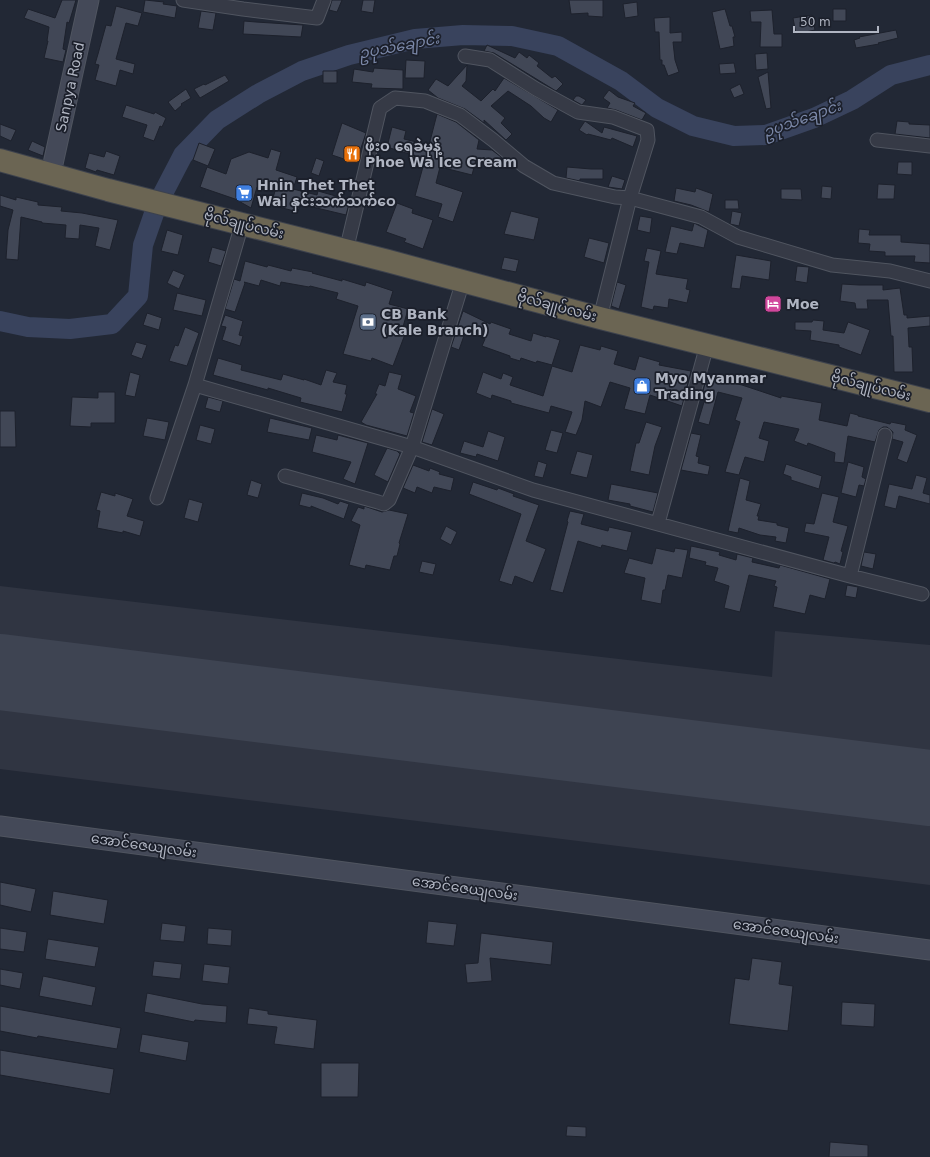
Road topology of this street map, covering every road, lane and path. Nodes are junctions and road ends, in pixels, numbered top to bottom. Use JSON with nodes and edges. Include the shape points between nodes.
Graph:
{"nodes":[{"id":1,"x":89,"y":0,"type":"edge"},
{"id":2,"x":183,"y":0,"type":"edge"},
{"id":3,"x":324,"y":0,"type":"edge"},
{"id":4,"x":465,"y":56,"type":"dead end"},
{"id":5,"x":877,"y":140,"type":"dead end"},
{"id":6,"x":930,"y":146,"type":"edge"},
{"id":7,"x":0,"y":160,"type":"edge"},
{"id":8,"x":51,"y":173,"type":"junction"},
{"id":9,"x":630,"y":198,"type":"junction"},
{"id":10,"x":242,"y":224,"type":"junction"},
{"id":11,"x":346,"y":251,"type":"junction"},
{"id":12,"x":463,"y":281,"type":"junction"},
{"id":13,"x":930,"y":281,"type":"edge"},
{"id":14,"x":600,"y":318,"type":"junction"},
{"id":15,"x":707,"y":345,"type":"junction"},
{"id":16,"x":195,"y":386,"type":"junction"},
{"id":17,"x":930,"y":401,"type":"edge"},
{"id":18,"x":885,"y":435,"type":"dead end"},
{"id":19,"x":412,"y":447,"type":"junction"},
{"id":20,"x":285,"y":476,"type":"dead end"},
{"id":21,"x":157,"y":498,"type":"dead end"},
{"id":22,"x":658,"y":523,"type":"junction"},
{"id":23,"x":850,"y":576,"type":"junction"},
{"id":24,"x":922,"y":594,"type":"dead end"},
{"id":25,"x":0,"y":826,"type":"edge"},
{"id":26,"x":930,"y":950,"type":"edge"}],
"edges":[{"from":1,"to":8,"type":"street","name":"Sanpya Road"},
{"from":2,"to":3,"type":"street","via":[[317,18]]},
{"from":4,"to":9,"type":"street","via":[[490,60],[578,112],[613,117],[647,130],[648,140]]},
{"from":5,"to":6,"type":"street"},
{"from":7,"to":8,"type":"highway","name":"ဗိုလ်ချုပ်လမ်း"},
{"from":8,"to":10,"type":"highway","name":"ဗိုလ်ချုပ်လမ်း"},
{"from":9,"to":11,"type":"street","via":[[553,183],[524,166],[460,116],[425,101],[395,98],[380,108]]},
{"from":9,"to":13,"type":"street","via":[[701,218],[738,237],[832,265],[890,271]]},
{"from":9,"to":14,"type":"street"},
{"from":10,"to":11,"type":"highway","name":"ဗိုလ်ချုပ်လမ်း"},
{"from":10,"to":16,"type":"street"},
{"from":11,"to":12,"type":"highway","name":"ဗိုလ်ချုပ်လမ်း"},
{"from":12,"to":14,"type":"highway","name":"ဗိုလ်ချုပ်လမ်း"},
{"from":12,"to":19,"type":"street"},
{"from":14,"to":15,"type":"highway","name":"ဗိုလ်ချုပ်လမ်း"},
{"from":15,"to":17,"type":"highway","name":"ဗိုလ်ချုပ်လမ်း"},
{"from":15,"to":22,"type":"street"},
{"from":16,"to":19,"type":"street"},
{"from":16,"to":21,"type":"street"},
{"from":18,"to":23,"type":"street"},
{"from":19,"to":20,"type":"street","via":[[389,500],[384,504]]},
{"from":19,"to":22,"type":"street","via":[[533,490]]},
{"from":22,"to":23,"type":"street"},
{"from":23,"to":24,"type":"street"},
{"from":25,"to":26,"type":"street","name":"အောင်ဇေယျလမ်း"}]}
